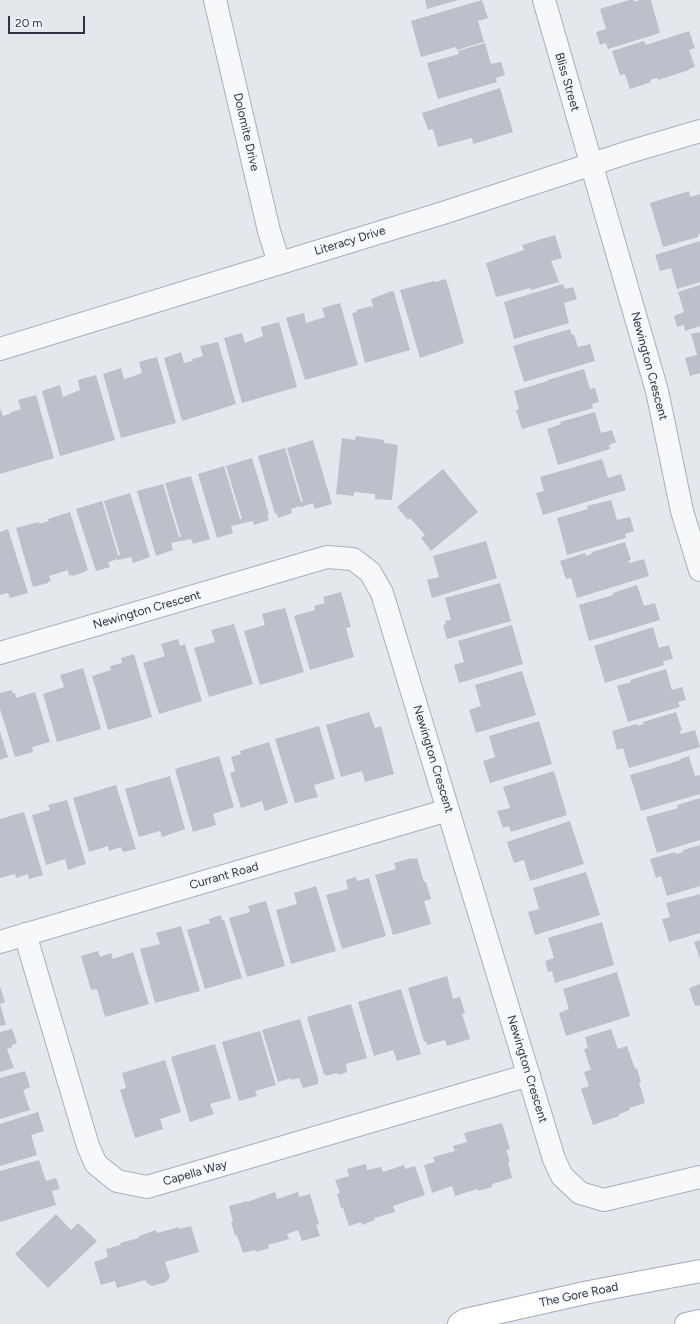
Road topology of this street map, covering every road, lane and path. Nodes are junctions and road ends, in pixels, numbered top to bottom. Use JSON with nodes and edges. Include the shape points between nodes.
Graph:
{"nodes":[{"id":1,"x":215,"y":0,"type":"edge"},
{"id":2,"x":544,"y":0,"type":"edge"},
{"id":3,"x":700,"y":131,"type":"edge"},
{"id":4,"x":591,"y":164,"type":"junction"},
{"id":5,"x":279,"y":263,"type":"junction"},
{"id":6,"x":0,"y":349,"type":"edge"},
{"id":7,"x":700,"y":570,"type":"edge"},
{"id":8,"x":0,"y":653,"type":"edge"},
{"id":9,"x":448,"y":810,"type":"junction"},
{"id":10,"x":25,"y":934,"type":"junction"},
{"id":11,"x":0,"y":942,"type":"edge"},
{"id":12,"x":528,"y":1075,"type":"junction"},
{"id":13,"x":700,"y":1177,"type":"edge"},
{"id":14,"x":700,"y":1271,"type":"edge"},
{"id":15,"x":700,"y":1321,"type":"edge"},
{"id":16,"x":459,"y":1324,"type":"edge"},
{"id":17,"x":686,"y":1324,"type":"edge"}],
"edges":[{"from":1,"to":5,"type":"street","name":"Dolomite Drive","via":[[269,232]]},
{"from":2,"to":4,"type":"street","name":"Bliss Street"},
{"from":3,"to":4,"type":"street","name":"Literacy Drive"},
{"from":4,"to":5,"type":"street","name":"Literacy Drive"},
{"from":4,"to":7,"type":"street","name":"Newington Crescent","via":[[657,391],[682,511]]},
{"from":5,"to":6,"type":"street","name":"Literacy Drive"},
{"from":8,"to":9,"type":"street","name":"Newington Crescent","via":[[327,557],[353,559],[370,572],[382,593]]},
{"from":9,"to":10,"type":"street","name":"Currant Road"},
{"from":9,"to":12,"type":"street","name":"Newington Crescent"},
{"from":10,"to":11,"type":"street","name":"Currant Road"},
{"from":10,"to":12,"type":"street","name":"Capella Way","via":[[88,1146],[96,1164],[117,1181],[147,1187]]},
{"from":12,"to":13,"type":"street","name":"Newington Crescent","via":[[554,1159],[562,1176],[580,1193],[604,1200]]},
{"from":14,"to":16,"type":"main road","name":"The Gore Road","via":[[589,1292],[465,1320]]},
{"from":15,"to":17,"type":"main road"}]}
